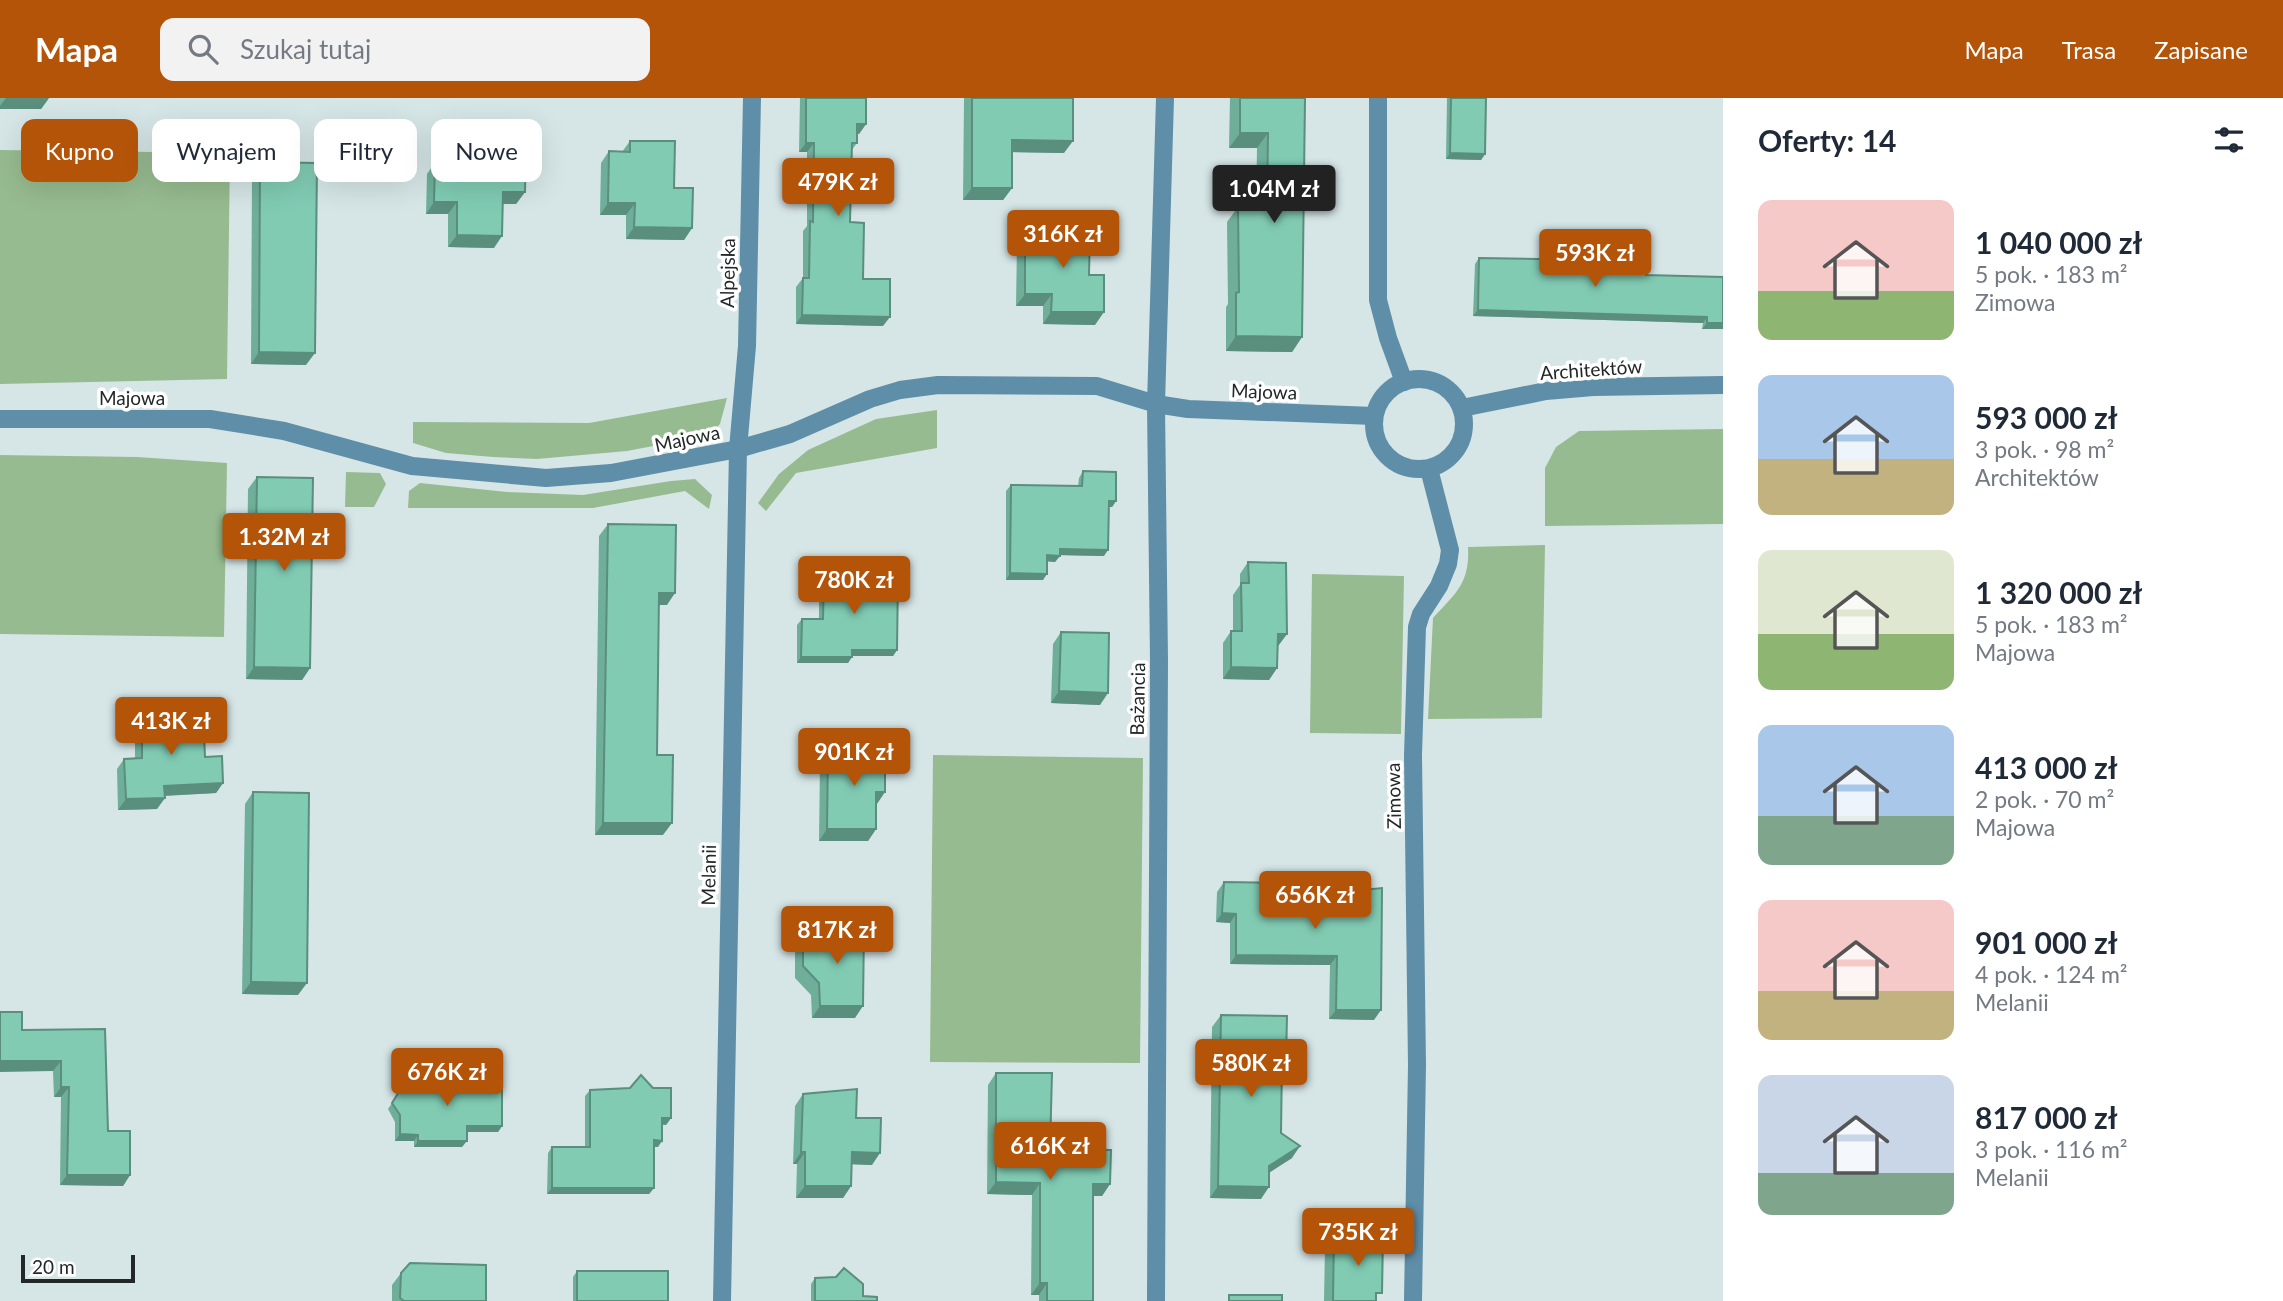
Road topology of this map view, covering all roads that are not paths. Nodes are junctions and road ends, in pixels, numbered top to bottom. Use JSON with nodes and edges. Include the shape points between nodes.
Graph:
{"nodes":[{"id":1,"x":752,"y":98,"type":"edge"},
{"id":2,"x":1164,"y":98,"type":"edge"},
{"id":3,"x":1378,"y":98,"type":"edge"},
{"id":4,"x":1404,"y":382,"type":"junction"},
{"id":5,"x":1723,"y":385,"type":"edge"},
{"id":6,"x":1156,"y":404,"type":"junction"},
{"id":7,"x":1462,"y":408,"type":"junction"},
{"id":8,"x":1374,"y":416,"type":"junction"},
{"id":9,"x":0,"y":419,"type":"edge"},
{"id":10,"x":738,"y":449,"type":"junction"},
{"id":11,"x":1429,"y":469,"type":"junction"},
{"id":12,"x":722,"y":1301,"type":"edge"},
{"id":13,"x":1156,"y":1301,"type":"edge"},
{"id":14,"x":1413,"y":1301,"type":"edge"}],
"edges":[{"from":1,"to":10,"type":"street","name":"Alpejska","via":[[747,346]]},
{"from":2,"to":6,"type":"street","name":"Bażancia"},
{"from":3,"to":4,"type":"street","via":[[1378,300]]},
{"from":4,"to":7,"type":"street","via":[[1428,379],[1443,385]]},
{"from":4,"to":8,"type":"street","via":[[1387,392]]},
{"from":5,"to":7,"type":"street","name":"Architektów","via":[[1546,391]]},
{"from":6,"to":8,"type":"street","name":"Majowa"},
{"from":6,"to":10,"type":"street","name":"Majowa","via":[[1097,386],[938,385],[870,399],[790,434]]},
{"from":6,"to":13,"type":"street","name":"Bażancia"},
{"from":7,"to":11,"type":"street","via":[[1465,423],[1455,453]]},
{"from":8,"to":11,"type":"street","via":[[1374,430],[1384,454],[1405,467]]},
{"from":9,"to":10,"type":"street","name":"Majowa","via":[[210,419],[284,431],[412,466],[546,478],[611,473]]},
{"from":10,"to":12,"type":"street","name":"Melanii"},
{"from":11,"to":14,"type":"street","name":"Zimowa","via":[[1450,550],[1439,586],[1417,627]]}]}
